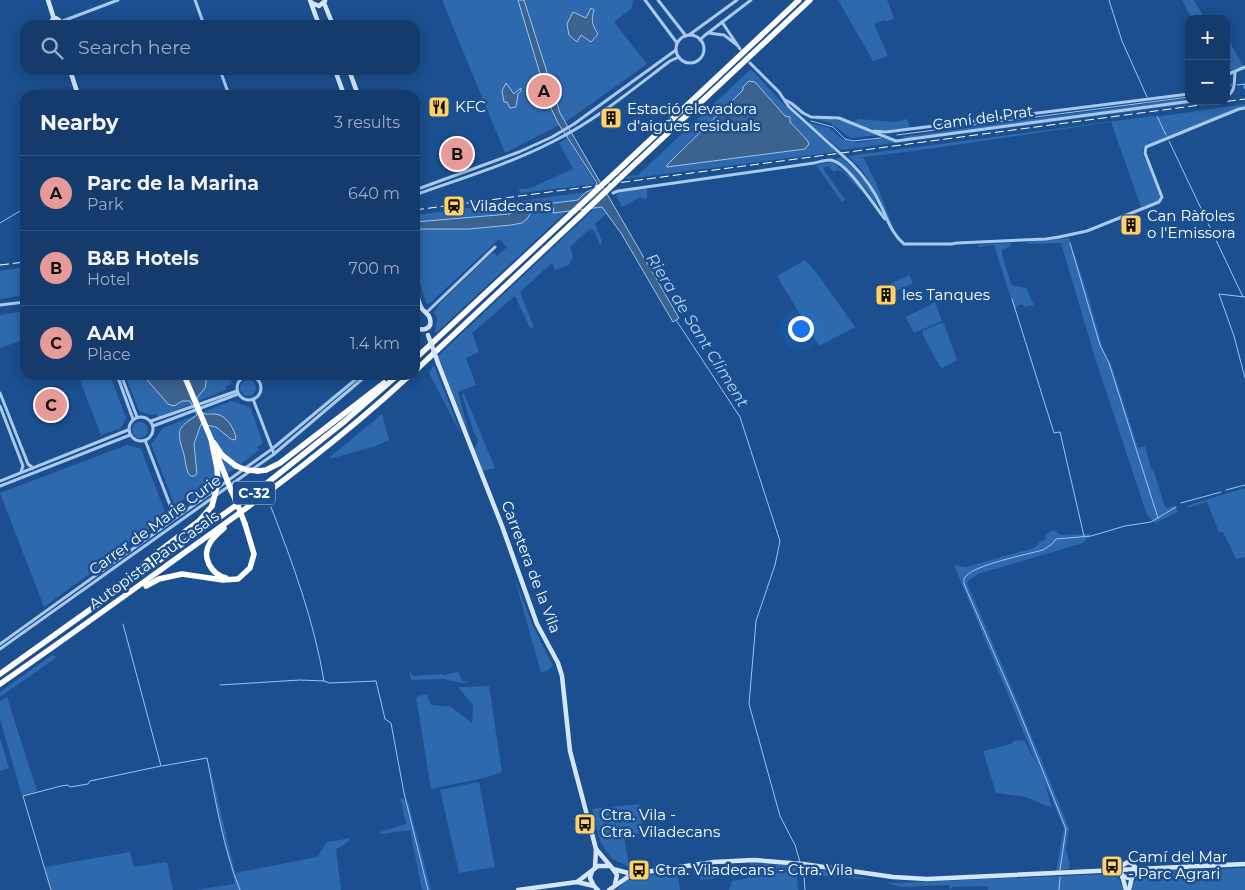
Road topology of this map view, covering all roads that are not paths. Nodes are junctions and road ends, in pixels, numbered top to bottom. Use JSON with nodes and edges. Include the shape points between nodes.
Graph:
{"nodes":[{"id":1,"x":48,"y":0,"type":"edge"},
{"id":2,"x":118,"y":0,"type":"edge"},
{"id":3,"x":195,"y":0,"type":"edge"},
{"id":4,"x":645,"y":0,"type":"edge"},
{"id":5,"x":658,"y":0,"type":"edge"},
{"id":6,"x":737,"y":0,"type":"edge"},
{"id":7,"x":751,"y":0,"type":"edge"},
{"id":8,"x":798,"y":0,"type":"edge"},
{"id":9,"x":810,"y":0,"type":"edge"},
{"id":10,"x":324,"y":1,"type":"edge"},
{"id":11,"x":311,"y":2,"type":"edge"},
{"id":12,"x":54,"y":19,"type":"edge"},
{"id":13,"x":68,"y":20,"type":"edge"},
{"id":14,"x":202,"y":20,"type":"edge"},
{"id":15,"x":317,"y":20,"type":"edge"},
{"id":16,"x":331,"y":20,"type":"edge"},
{"id":17,"x":722,"y":22,"type":"junction"},
{"id":18,"x":707,"y":33,"type":"junction"},
{"id":19,"x":688,"y":35,"type":"junction"},
{"id":20,"x":700,"y":40,"type":"junction"},
{"id":21,"x":677,"y":43,"type":"junction"},
{"id":22,"x":676,"y":50,"type":"junction"},
{"id":23,"x":678,"y":57,"type":"junction"},
{"id":24,"x":750,"y":63,"type":"dead end"},
{"id":25,"x":1245,"y":68,"type":"edge"},
{"id":26,"x":1235,"y":72,"type":"junction"},
{"id":27,"x":1230,"y":74,"type":"edge"},
{"id":28,"x":72,"y":75,"type":"edge"},
{"id":29,"x":222,"y":75,"type":"edge"},
{"id":30,"x":345,"y":75,"type":"edge"},
{"id":31,"x":346,"y":75,"type":"edge"},
{"id":32,"x":76,"y":90,"type":"edge"},
{"id":33,"x":227,"y":90,"type":"edge"},
{"id":34,"x":344,"y":90,"type":"edge"},
{"id":35,"x":355,"y":90,"type":"edge"},
{"id":36,"x":1230,"y":94,"type":"edge"},
{"id":37,"x":1185,"y":95,"type":"edge"},
{"id":38,"x":785,"y":100,"type":"junction"},
{"id":39,"x":1185,"y":102,"type":"edge"},
{"id":40,"x":1245,"y":108,"type":"edge"},
{"id":41,"x":869,"y":131,"type":"junction"},
{"id":42,"x":554,"y":139,"type":"junction"},
{"id":43,"x":420,"y":188,"type":"edge"},
{"id":44,"x":420,"y":193,"type":"edge"},
{"id":45,"x":613,"y":193,"type":"dead end"},
{"id":46,"x":887,"y":222,"type":"junction"},
{"id":47,"x":495,"y":247,"type":"dead end"},
{"id":48,"x":20,"y":303,"type":"edge"},
{"id":49,"x":0,"y":305,"type":"edge"},
{"id":50,"x":420,"y":305,"type":"edge"},
{"id":51,"x":425,"y":313,"type":"junction"},
{"id":52,"x":420,"y":314,"type":"edge"},
{"id":53,"x":420,"y":329,"type":"edge"},
{"id":54,"x":425,"y":329,"type":"junction"},
{"id":55,"x":420,"y":354,"type":"edge"},
{"id":56,"x":420,"y":366,"type":"edge"},
{"id":57,"x":121,"y":380,"type":"edge"},
{"id":58,"x":186,"y":380,"type":"edge"},
{"id":59,"x":241,"y":380,"type":"edge"},
{"id":60,"x":257,"y":380,"type":"edge"},
{"id":61,"x":355,"y":380,"type":"edge"},
{"id":62,"x":361,"y":380,"type":"edge"},
{"id":63,"x":389,"y":380,"type":"edge"},
{"id":64,"x":391,"y":380,"type":"edge"},
{"id":65,"x":404,"y":380,"type":"edge"},
{"id":66,"x":238,"y":392,"type":"junction"},
{"id":67,"x":0,"y":393,"type":"edge"},
{"id":68,"x":253,"y":399,"type":"junction"},
{"id":69,"x":0,"y":406,"type":"edge"},
{"id":70,"x":1,"y":414,"type":"edge"},
{"id":71,"x":135,"y":418,"type":"junction"},
{"id":72,"x":151,"y":421,"type":"junction"},
{"id":73,"x":153,"y":426,"type":"junction"},
{"id":74,"x":128,"y":430,"type":"junction"},
{"id":75,"x":130,"y":435,"type":"junction"},
{"id":76,"x":211,"y":439,"type":"junction"},
{"id":77,"x":145,"y":440,"type":"junction"},
{"id":78,"x":272,"y":449,"type":"junction"},
{"id":79,"x":274,"y":454,"type":"junction"},
{"id":80,"x":34,"y":468,"type":"junction"},
{"id":81,"x":21,"y":472,"type":"junction"},
{"id":82,"x":0,"y":481,"type":"edge"},
{"id":83,"x":0,"y":486,"type":"edge"},
{"id":84,"x":236,"y":517,"type":"junction"},
{"id":85,"x":175,"y":518,"type":"junction"},
{"id":86,"x":243,"y":576,"type":"junction"},
{"id":87,"x":136,"y":589,"type":"junction"},
{"id":88,"x":103,"y":602,"type":"junction"},
{"id":89,"x":0,"y":644,"type":"edge"},
{"id":90,"x":0,"y":649,"type":"edge"},
{"id":91,"x":0,"y":674,"type":"edge"},
{"id":92,"x":0,"y":684,"type":"edge"},
{"id":93,"x":596,"y":849,"type":"junction"},
{"id":94,"x":1245,"y":864,"type":"edge"},
{"id":95,"x":611,"y":867,"type":"junction"},
{"id":96,"x":1120,"y":868,"type":"junction"},
{"id":97,"x":594,"y":869,"type":"junction"},
{"id":98,"x":1136,"y":869,"type":"junction"},
{"id":99,"x":1143,"y":869,"type":"junction"},
{"id":100,"x":632,"y":874,"type":"junction"},
{"id":101,"x":1122,"y":876,"type":"junction"},
{"id":102,"x":1133,"y":876,"type":"junction"},
{"id":103,"x":577,"y":882,"type":"junction"},
{"id":104,"x":594,"y":886,"type":"junction"},
{"id":105,"x":613,"y":888,"type":"edge"},
{"id":106,"x":518,"y":890,"type":"edge"},
{"id":107,"x":598,"y":890,"type":"edge"},
{"id":108,"x":1128,"y":890,"type":"edge"}],
"edges":[{"from":1,"to":12,"type":"main road"},
{"from":2,"to":13,"type":"street"},
{"from":3,"to":14,"type":"street"},
{"from":4,"to":21,"type":"street"},
{"from":5,"to":19,"type":"street"},
{"from":6,"to":19,"type":"street"},
{"from":7,"to":17,"type":"street"},
{"from":8,"to":55,"type":"highway","bridge":true},
{"from":9,"to":56,"type":"highway","bridge":true},
{"from":10,"to":11,"type":"main road","via":[[318,6]]},
{"from":10,"to":16,"type":"main road"},
{"from":11,"to":15,"type":"main road"},
{"from":17,"to":18,"type":"street"},
{"from":17,"to":18,"type":"street","via":[[739,47],[724,35]]},
{"from":18,"to":20,"type":"street"},
{"from":19,"to":20,"type":"street"},
{"from":19,"to":21,"type":"street"},
{"from":20,"to":23,"type":"street","via":[[703,51],[698,60],[687,62]]},
{"from":21,"to":22,"type":"street"},
{"from":22,"to":23,"type":"street"},
{"from":22,"to":42,"type":"street"},
{"from":23,"to":42,"type":"street","via":[[576,129]]},
{"from":24,"to":38,"type":"street"},
{"from":25,"to":26,"type":"street"},
{"from":26,"to":27,"type":"street"},
{"from":26,"to":36,"type":"street","via":[[1234,89]]},
{"from":28,"to":32,"type":"main road"},
{"from":29,"to":33,"type":"street"},
{"from":30,"to":34,"type":"main road"},
{"from":31,"to":35,"type":"main road"},
{"from":37,"to":41,"type":"street","via":[[895,131]]},
{"from":38,"to":41,"type":"street","name":"Camí del Prat","via":[[811,117],[839,118]]},
{"from":38,"to":46,"type":"street","bridge":true,"via":[[864,177]]},
{"from":39,"to":41,"type":"street","name":"Camí del Prat","via":[[896,141]]},
{"from":40,"to":46,"type":"street","via":[[1146,147],[1145,153],[1162,201],[1087,231],[1046,239],[904,244]]},
{"from":42,"to":43,"type":"street"},
{"from":42,"to":44,"type":"street","via":[[513,160]]},
{"from":45,"to":46,"type":"street","via":[[829,160],[836,162],[857,181]]},
{"from":47,"to":51,"type":"street"},
{"from":48,"to":49,"type":"street"},
{"from":50,"to":51,"type":"main road"},
{"from":51,"to":52,"type":"main road"},
{"from":51,"to":54,"type":"main road","via":[[431,320]]},
{"from":53,"to":54,"type":"main road"},
{"from":54,"to":93,"type":"main road","name":"Carretera de la Vila","bridge":true,"via":[[537,624],[558,663],[572,760]]},
{"from":57,"to":71,"type":"street"},
{"from":58,"to":76,"type":"highway","bridge":true},
{"from":59,"to":66,"type":"street"},
{"from":60,"to":68,"type":"street","via":[[259,394]]},
{"from":61,"to":78,"type":"street","name":"Carrer de Marie Curie"},
{"from":62,"to":79,"type":"street","name":"Carrer de Marie Curie"},
{"from":63,"to":76,"type":"highway","bridge":true,"via":[[280,463],[266,470],[247,470],[236,466],[222,455]]},
{"from":64,"to":88,"type":"highway","name":"Autopista Pau Casals","number":"C-32","via":[[273,478]]},
{"from":65,"to":84,"type":"highway","name":"Autopista Pau Casals","number":"C-32","via":[[314,457]]},
{"from":66,"to":68,"type":"street","via":[[243,398]]},
{"from":66,"to":72,"type":"street"},
{"from":66,"to":73,"type":"street"},
{"from":67,"to":80,"type":"street","via":[[28,464]]},
{"from":68,"to":78,"type":"street"},
{"from":69,"to":70,"type":"street"},
{"from":70,"to":81,"type":"street","via":[[23,464]]},
{"from":71,"to":72,"type":"street"},
{"from":71,"to":74,"type":"street"},
{"from":72,"to":73,"type":"street"},
{"from":73,"to":77,"type":"street","via":[[152,435]]},
{"from":74,"to":75,"type":"street"},
{"from":74,"to":80,"type":"street"},
{"from":75,"to":77,"type":"street","via":[[137,440]]},
{"from":75,"to":83,"type":"street"},
{"from":76,"to":86,"type":"highway","bridge":true,"via":[[254,554],[250,568]]},
{"from":76,"to":88,"type":"highway","bridge":true,"via":[[218,483],[212,506],[200,521],[141,566]]},
{"from":77,"to":85,"type":"street"},
{"from":78,"to":79,"type":"street"},
{"from":78,"to":85,"type":"street","name":"Carrer de Marie Curie"},
{"from":79,"to":90,"type":"street","name":"Carrer de Marie Curie"},
{"from":80,"to":81,"type":"street"},
{"from":81,"to":82,"type":"street"},
{"from":84,"to":86,"type":"highway","via":[[211,541],[206,557],[209,566],[219,576]]},
{"from":84,"to":87,"type":"highway","name":"Autopista Pau Casals","number":"C-32"},
{"from":85,"to":89,"type":"street","name":"Carrer de Marie Curie"},
{"from":86,"to":87,"type":"highway","via":[[227,580],[176,575]]},
{"from":87,"to":92,"type":"highway","name":"Autopista Pau Casals","number":"C-32"},
{"from":88,"to":91,"type":"highway","name":"Autopista Pau Casals","number":"C-32"},
{"from":93,"to":95,"type":"main road"},
{"from":93,"to":97,"type":"main road"},
{"from":94,"to":99,"type":"main road"},
{"from":95,"to":97,"type":"main road","via":[[602,865]]},
{"from":95,"to":100,"type":"main road"},
{"from":95,"to":105,"type":"main road","via":[[616,876]]},
{"from":96,"to":98,"type":"main road"},
{"from":96,"to":98,"type":"main road","via":[[1125,862],[1131,862]]},
{"from":96,"to":100,"type":"main road","via":[[927,879],[763,860],[724,861]]},
{"from":96,"to":101,"type":"main road"},
{"from":97,"to":103,"type":"main road"},
{"from":97,"to":104,"type":"main road","via":[[590,878]]},
{"from":98,"to":99,"type":"main road"},
{"from":98,"to":102,"type":"main road"},
{"from":99,"to":102,"type":"main road"},
{"from":100,"to":105,"type":"main road"},
{"from":101,"to":102,"type":"main road"},
{"from":101,"to":108,"type":"main road"},
{"from":102,"to":108,"type":"main road"},
{"from":103,"to":104,"type":"main road"},
{"from":103,"to":106,"type":"main road"},
{"from":104,"to":107,"type":"main road"}]}
